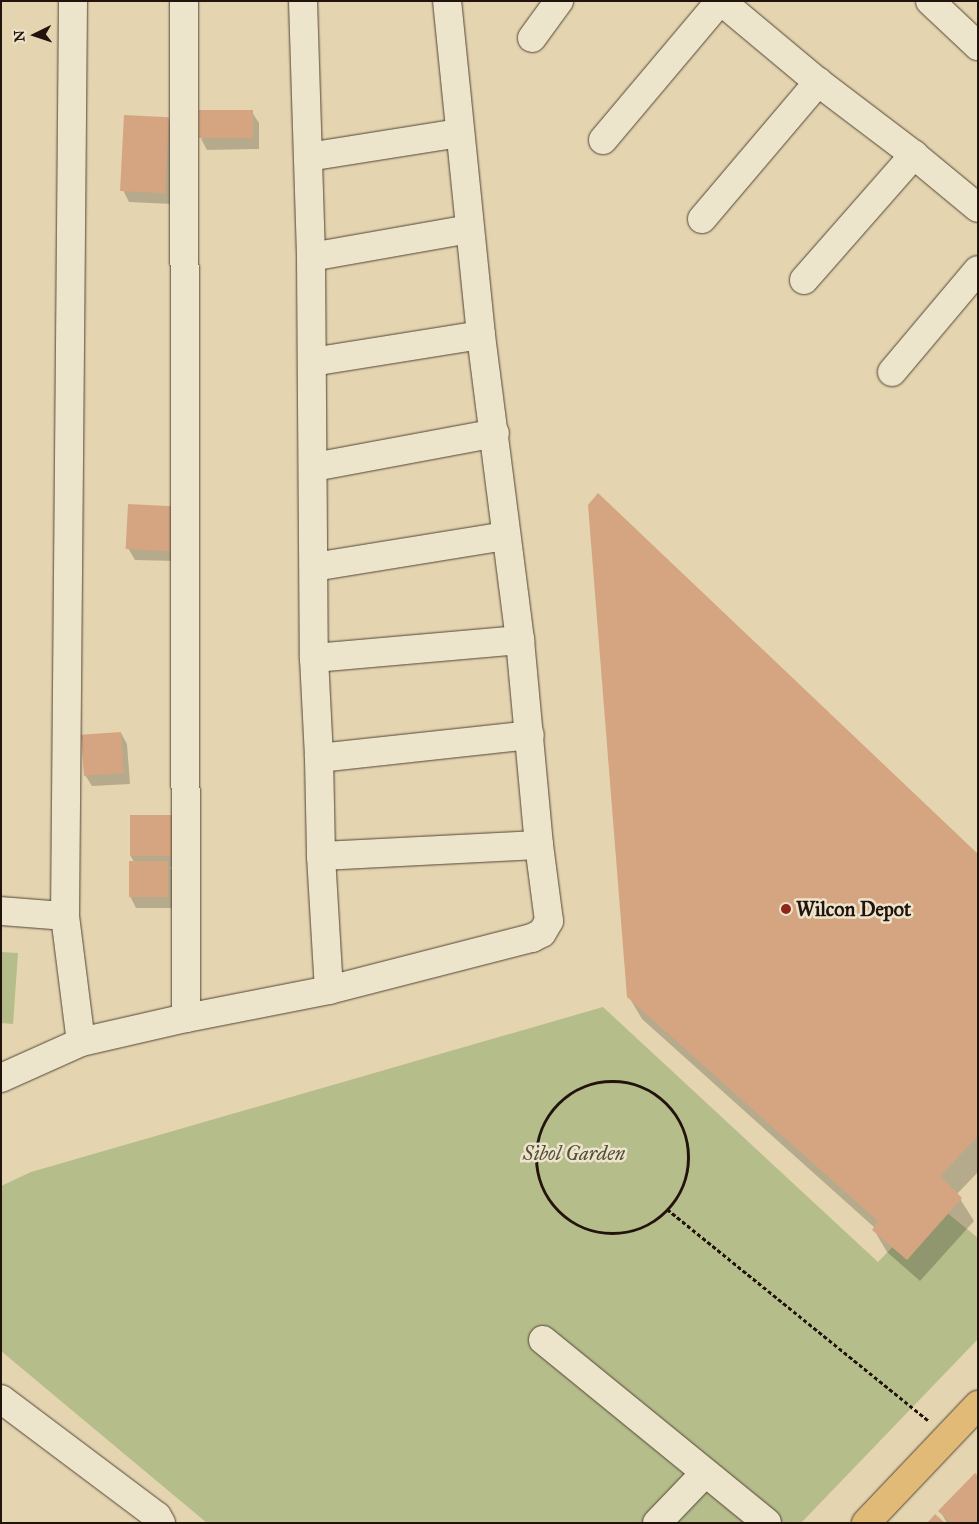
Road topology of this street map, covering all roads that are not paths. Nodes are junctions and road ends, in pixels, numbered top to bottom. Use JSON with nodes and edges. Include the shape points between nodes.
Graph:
{"nodes":[{"id":1,"x":73,"y":1,"type":"edge"},
{"id":2,"x":184,"y":1,"type":"edge"},
{"id":3,"x":303,"y":1,"type":"edge"},
{"id":4,"x":447,"y":1,"type":"edge"},
{"id":5,"x":560,"y":1,"type":"edge"},
{"id":6,"x":720,"y":1,"type":"edge"},
{"id":7,"x":930,"y":1,"type":"edge"},
{"id":8,"x":532,"y":38,"type":"dead end"},
{"id":9,"x":978,"y":46,"type":"edge"},
{"id":10,"x":818,"y":82,"type":"junction"},
{"id":11,"x":460,"y":134,"type":"junction"},
{"id":12,"x":603,"y":140,"type":"dead end"},
{"id":13,"x":914,"y":155,"type":"junction"},
{"id":14,"x":308,"y":157,"type":"junction"},
{"id":15,"x":978,"y":208,"type":"edge"},
{"id":16,"x":702,"y":219,"type":"dead end"},
{"id":17,"x":470,"y":229,"type":"junction"},
{"id":18,"x":311,"y":257,"type":"junction"},
{"id":19,"x":978,"y":270,"type":"edge"},
{"id":20,"x":804,"y":280,"type":"dead end"},
{"id":21,"x":481,"y":335,"type":"junction"},
{"id":22,"x":312,"y":362,"type":"junction"},
{"id":23,"x":892,"y":372,"type":"dead end"},
{"id":24,"x":495,"y":433,"type":"junction"},
{"id":25,"x":314,"y":467,"type":"junction"},
{"id":26,"x":506,"y":536,"type":"junction"},
{"id":27,"x":314,"y":567,"type":"junction"},
{"id":28,"x":520,"y":640,"type":"junction"},
{"id":29,"x":314,"y":658,"type":"junction"},
{"id":30,"x":530,"y":735,"type":"junction"},
{"id":31,"x":319,"y":758,"type":"junction"},
{"id":32,"x":539,"y":845,"type":"junction"},
{"id":33,"x":320,"y":856,"type":"junction"},
{"id":34,"x":1,"y":911,"type":"edge"},
{"id":35,"x":65,"y":916,"type":"junction"},
{"id":36,"x":328,"y":990,"type":"junction"},
{"id":37,"x":186,"y":1018,"type":"junction"},
{"id":38,"x":81,"y":1042,"type":"junction"},
{"id":39,"x":1,"y":1078,"type":"edge"},
{"id":40,"x":543,"y":1340,"type":"dead end"},
{"id":41,"x":1,"y":1399,"type":"edge"},
{"id":42,"x":978,"y":1405,"type":"edge"},
{"id":43,"x":705,"y":1473,"type":"junction"},
{"id":44,"x":161,"y":1523,"type":"edge"},
{"id":45,"x":656,"y":1523,"type":"edge"},
{"id":46,"x":767,"y":1523,"type":"edge"},
{"id":47,"x":866,"y":1523,"type":"edge"}],
"edges":[{"from":1,"to":35,"type":"street"},
{"from":2,"to":37,"type":"street"},
{"from":3,"to":14,"type":"street"},
{"from":4,"to":11,"type":"street"},
{"from":5,"to":8,"type":"street"},
{"from":6,"to":10,"type":"street"},
{"from":6,"to":12,"type":"street"},
{"from":7,"to":9,"type":"street"},
{"from":10,"to":13,"type":"street"},
{"from":10,"to":16,"type":"street"},
{"from":11,"to":14,"type":"street"},
{"from":11,"to":17,"type":"street"},
{"from":13,"to":15,"type":"street"},
{"from":13,"to":20,"type":"street"},
{"from":14,"to":18,"type":"street"},
{"from":17,"to":18,"type":"street"},
{"from":17,"to":21,"type":"street"},
{"from":18,"to":22,"type":"street"},
{"from":19,"to":23,"type":"street"},
{"from":21,"to":22,"type":"street"},
{"from":21,"to":24,"type":"street"},
{"from":22,"to":25,"type":"street"},
{"from":24,"to":25,"type":"street"},
{"from":24,"to":26,"type":"street"},
{"from":25,"to":27,"type":"street"},
{"from":26,"to":27,"type":"street"},
{"from":26,"to":28,"type":"street"},
{"from":27,"to":29,"type":"street"},
{"from":28,"to":29,"type":"street"},
{"from":28,"to":30,"type":"street"},
{"from":29,"to":31,"type":"street"},
{"from":30,"to":31,"type":"street"},
{"from":30,"to":32,"type":"street"},
{"from":31,"to":33,"type":"street"},
{"from":32,"to":33,"type":"street"},
{"from":32,"to":36,"type":"street","via":[[549,920],[542,933]]},
{"from":33,"to":36,"type":"street"},
{"from":34,"to":35,"type":"street"},
{"from":35,"to":38,"type":"street"},
{"from":36,"to":37,"type":"street"},
{"from":37,"to":38,"type":"street"},
{"from":38,"to":39,"type":"street"},
{"from":40,"to":43,"type":"street"},
{"from":41,"to":44,"type":"street","via":[[157,1516]]},
{"from":42,"to":47,"type":"highway"},
{"from":43,"to":45,"type":"street"},
{"from":43,"to":46,"type":"street"}]}
